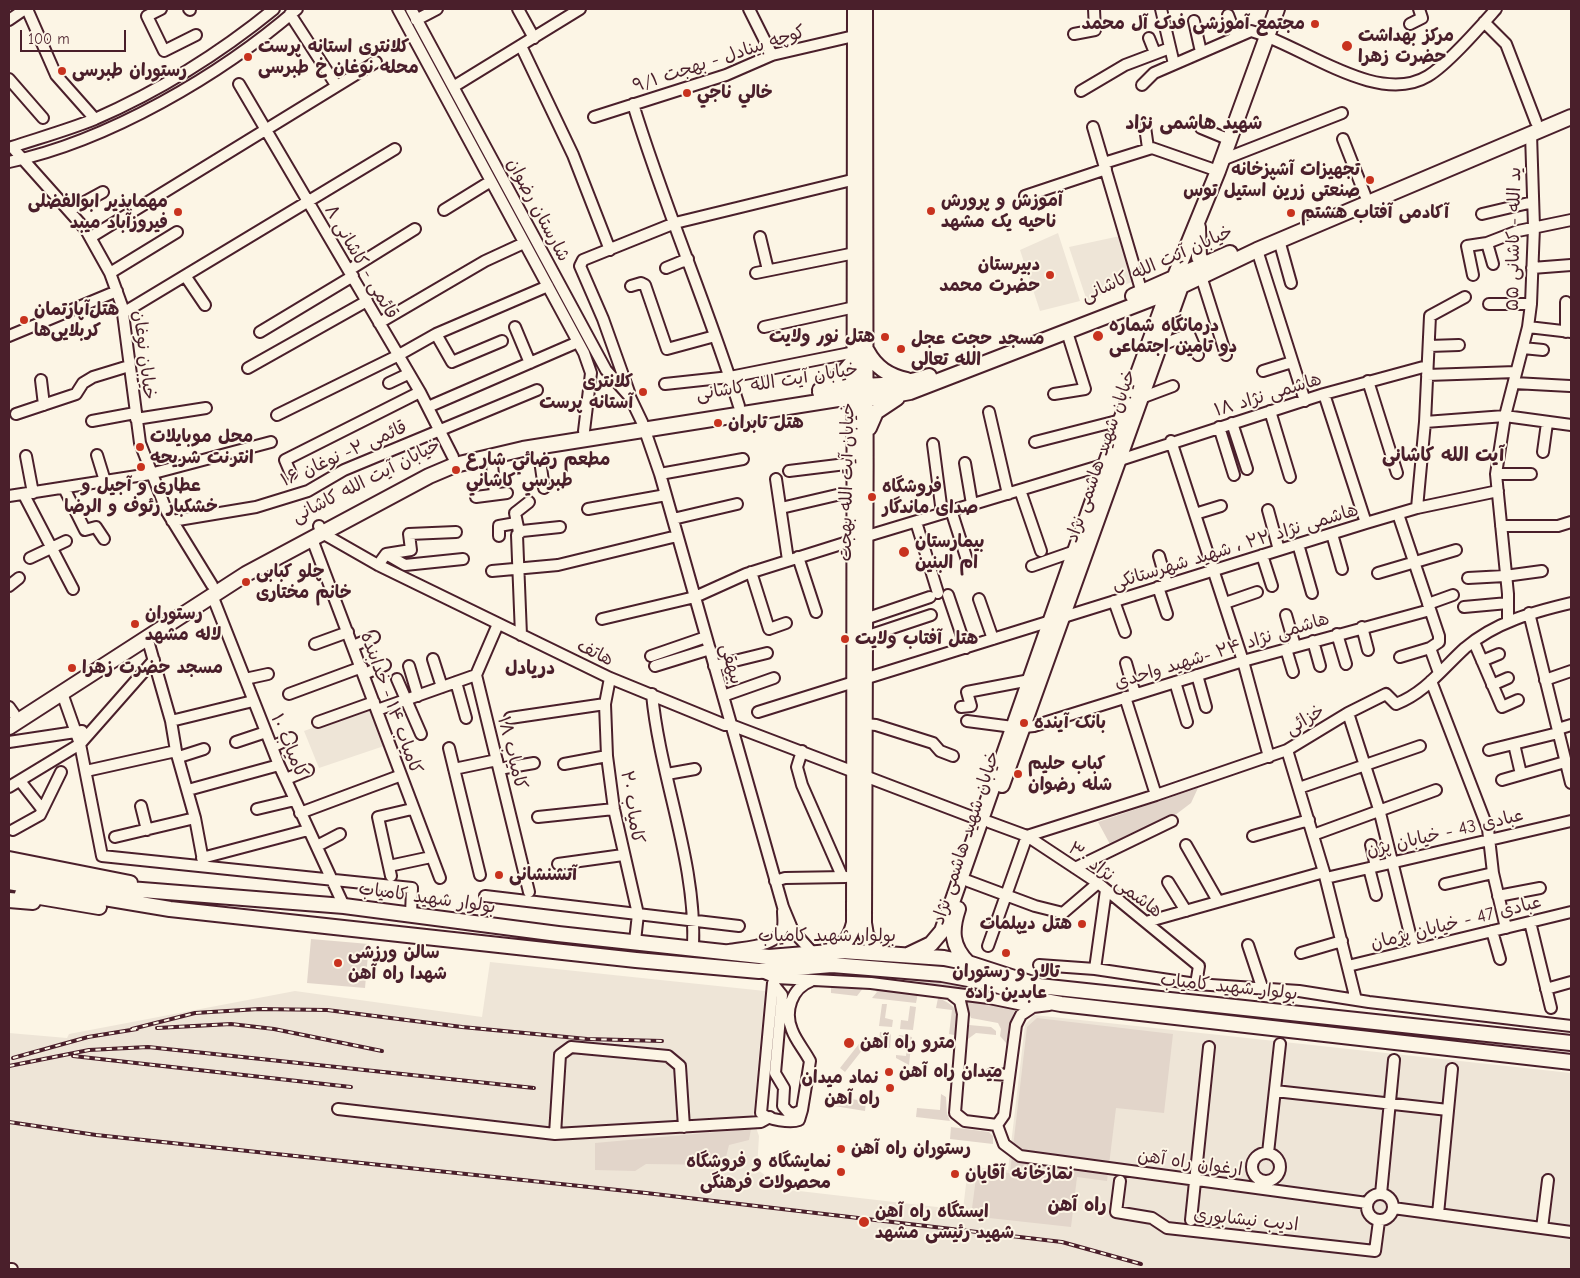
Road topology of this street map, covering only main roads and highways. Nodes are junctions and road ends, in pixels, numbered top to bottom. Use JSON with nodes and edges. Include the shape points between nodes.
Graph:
{"nodes":[{"id":1,"x":855,"y":9,"type":"edge"},
{"id":2,"x":865,"y":9,"type":"edge"},
{"id":3,"x":1277,"y":9,"type":"edge"},
{"id":4,"x":1571,"y":108,"type":"edge"},
{"id":5,"x":1571,"y":117,"type":"edge"},
{"id":6,"x":1533,"y":128,"type":"junction"},
{"id":7,"x":1198,"y":219,"type":"junction"},
{"id":8,"x":1255,"y":246,"type":"junction"},
{"id":9,"x":1203,"y":272,"type":"junction"},
{"id":10,"x":1175,"y":286,"type":"junction"},
{"id":11,"x":1152,"y":300,"type":"junction"},
{"id":12,"x":859,"y":354,"type":"junction"},
{"id":13,"x":918,"y":380,"type":"junction"},
{"id":14,"x":861,"y":392,"type":"junction"},
{"id":15,"x":910,"y":392,"type":"junction"},
{"id":16,"x":815,"y":393,"type":"junction"},
{"id":17,"x":642,"y":426,"type":"junction"},
{"id":18,"x":866,"y":444,"type":"junction"},
{"id":19,"x":318,"y":533,"type":"junction"},
{"id":20,"x":859,"y":538,"type":"junction"},
{"id":21,"x":212,"y":590,"type":"junction"},
{"id":22,"x":1056,"y":620,"type":"junction"},
{"id":23,"x":859,"y":681,"type":"junction"},
{"id":24,"x":10,"y":716,"type":"edge"},
{"id":25,"x":1018,"y":727,"type":"junction"},
{"id":26,"x":860,"y":773,"type":"junction"},
{"id":27,"x":984,"y":821,"type":"junction"},
{"id":28,"x":9,"y":859,"type":"edge"},
{"id":29,"x":9,"y":872,"type":"edge"},
{"id":30,"x":9,"y":882,"type":"edge"},
{"id":31,"x":9,"y":892,"type":"edge"},
{"id":32,"x":169,"y":893,"type":"junction"},
{"id":33,"x":9,"y":900,"type":"edge"},
{"id":34,"x":63,"y":902,"type":"junction"},
{"id":35,"x":170,"y":909,"type":"junction"},
{"id":36,"x":947,"y":932,"type":"junction"},
{"id":37,"x":558,"y":934,"type":"junction"},
{"id":38,"x":555,"y":951,"type":"junction"},
{"id":39,"x":831,"y":952,"type":"junction"},
{"id":40,"x":878,"y":952,"type":"junction"},
{"id":41,"x":910,"y":954,"type":"junction"},
{"id":42,"x":968,"y":963,"type":"junction"},
{"id":43,"x":1567,"y":1042,"type":"edge"},
{"id":44,"x":1566,"y":1061,"type":"edge"}],
"edges":[{"from":1,"to":12,"type":"main road","name":"خیابان آیت الله بهجت","via":[[855,307]]},
{"from":2,"to":12,"type":"main road","name":"خیابان آیت الله بهجت"},
{"from":3,"to":7,"type":"main road"},
{"from":4,"to":6,"type":"main road","name":"خیابان آیت الله کاشانی"},
{"from":5,"to":6,"type":"main road","name":"خیابان آیت الله کاشانی"},
{"from":6,"to":8,"type":"main road","name":"خیابان آیت الله کاشانی","via":[[1365,195]]},
{"from":6,"to":8,"type":"main road","name":"خیابان آیت الله کاشانی","via":[[1279,240]]},
{"from":7,"to":9,"type":"main road","via":[[1199,257]]},
{"from":7,"to":10,"type":"main road"},
{"from":8,"to":9,"type":"main road","name":"خیابان آیت الله کاشانی"},
{"from":9,"to":10,"type":"main road","name":"خیابان آیت الله کاشانی"},
{"from":10,"to":11,"type":"main road","name":"خیابان آیت الله کاشانی"},
{"from":10,"to":11,"type":"main road","name":"خیابان شهید هاشمی نژاد"},
{"from":10,"to":22,"type":"main road","name":"خیابان شهید هاشمی نژاد","via":[[1159,346],[1120,460]]},
{"from":11,"to":13,"type":"main road","name":"خیابان آیت الله کاشانی"},
{"from":11,"to":15,"type":"main road","name":"خیابان آیت الله کاشانی"},
{"from":11,"to":22,"type":"main road","name":"خیابان شهید هاشمی نژاد","via":[[1121,420],[1075,551]]},
{"from":12,"to":13,"type":"main road","via":[[894,378]]},
{"from":12,"to":14,"type":"main road","name":"خیابان آیت الله بهجت"},
{"from":12,"to":16,"type":"main road","via":[[837,378]]},
{"from":13,"to":14,"type":"main road","name":"خیابان آیت الله کاشانی"},
{"from":14,"to":15,"type":"main road","name":"خیابان آیت الله کاشانی"},
{"from":14,"to":16,"type":"main road","name":"خیابان آیت الله کاشانی"},
{"from":14,"to":17,"type":"main road","name":"خیابان آیت الله کاشانی"},
{"from":14,"to":18,"type":"main road","name":"خیابان آیت الله بهجت"},
{"from":14,"to":20,"type":"main road","name":"خیابان آیت الله بهجت","via":[[854,463]]},
{"from":15,"to":18,"type":"main road","via":[[891,400],[876,412]]},
{"from":16,"to":17,"type":"main road","name":"خیابان آیت الله کاشانی"},
{"from":17,"to":19,"type":"main road","name":"خیابان آیت الله کاشانی","via":[[491,455],[456,465]]},
{"from":17,"to":19,"type":"main road","name":"خیابان آیت الله کاشانی","via":[[584,431],[489,447],[453,457]]},
{"from":18,"to":20,"type":"main road","name":"خیابان آیت الله بهجت"},
{"from":19,"to":21,"type":"main road","name":"خیابان آیت الله کاشانی"},
{"from":20,"to":23,"type":"main road","name":"خیابان آیت الله بهجت"},
{"from":20,"to":23,"type":"main road","name":"خیابان آیت الله بهجت","via":[[865,619]]},
{"from":21,"to":24,"type":"main road","name":"خیابان آیت الله کاشانی"},
{"from":21,"to":24,"type":"main road","name":"خیابان آیت الله کاشانی","via":[[62,693]]},
{"from":22,"to":25,"type":"main road","name":"خیابان شهید هاشمی نژاد"},
{"from":22,"to":25,"type":"main road","name":"خیابان شهید هاشمی نژاد","via":[[1030,680]]},
{"from":23,"to":26,"type":"main road","name":"خیابان آیت الله بهجت"},
{"from":23,"to":26,"type":"main road","name":"خیابان آیت الله بهجت","via":[[864,724]]},
{"from":25,"to":27,"type":"main road","name":"خیابان شهید هاشمی نژاد"},
{"from":26,"to":39,"type":"main road","name":"خیابان آیت الله بهجت","via":[[848,877],[854,924],[851,937]]},
{"from":26,"to":40,"type":"main road","name":"خیابان آیت الله بهجت","via":[[864,923],[866,935]]},
{"from":27,"to":36,"type":"main road"},
{"from":27,"to":36,"type":"main road","name":"خیابان شهید هاشمی نژاد","via":[[968,881]]},
{"from":28,"to":32,"type":"main road"},
{"from":29,"to":32,"type":"main road","via":[[104,887]]},
{"from":30,"to":35,"type":"main road"},
{"from":31,"to":34,"type":"main road"},
{"from":32,"to":37,"type":"main road","name":"بولوار شهید کامیاب","via":[[344,906]]},
{"from":33,"to":34,"type":"main road"},
{"from":34,"to":35,"type":"main road"},
{"from":35,"to":38,"type":"main road","name":"بولوار شهید کامیاب"},
{"from":36,"to":41,"type":"main road"},
{"from":36,"to":42,"type":"main road","name":"خیابان شهید هاشمی نژاد"},
{"from":37,"to":38,"type":"main road"},
{"from":37,"to":39,"type":"main road","name":"بولوار شهید کامیاب","via":[[769,957]]},
{"from":38,"to":44,"type":"main road","name":"بولوار شهید کامیاب","via":[[758,971],[832,965],[942,974],[990,983],[1061,1004]]},
{"from":39,"to":40,"type":"main road","name":"بولوار شهید کامیاب"},
{"from":40,"to":41,"type":"main road","name":"بولوار شهید کامیاب"},
{"from":41,"to":42,"type":"main road","name":"بولوار شهید کامیاب"},
{"from":42,"to":43,"type":"main road","name":"بولوار شهید کامیاب","via":[[1039,986]]},
{"from":43,"to":44,"type":"main road"}]}
